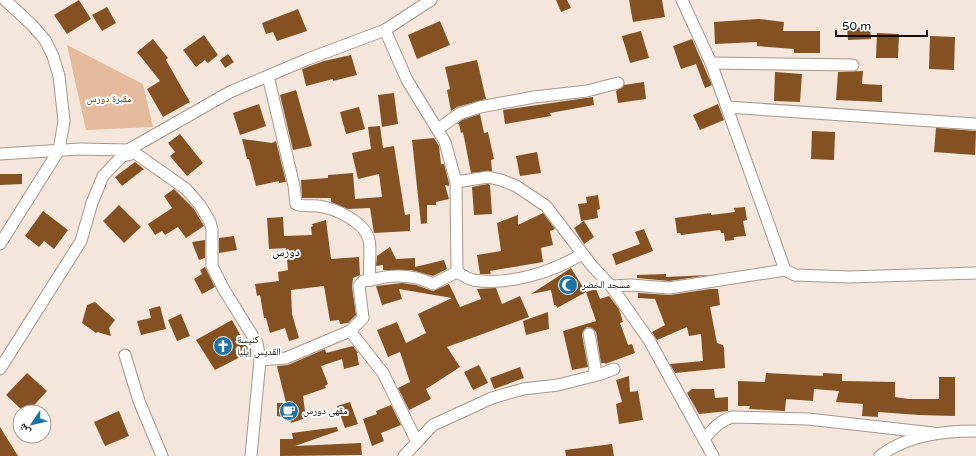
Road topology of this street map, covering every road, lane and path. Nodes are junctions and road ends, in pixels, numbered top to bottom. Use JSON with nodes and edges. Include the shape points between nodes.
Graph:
{"nodes":[{"id":1,"x":5,"y":0,"type":"edge"},
{"id":2,"x":430,"y":0,"type":"edge"},
{"id":3,"x":682,"y":0,"type":"edge"},
{"id":4,"x":385,"y":30,"type":"junction"},
{"id":5,"x":711,"y":63,"type":"junction"},
{"id":6,"x":854,"y":65,"type":"dead end"},
{"id":7,"x":268,"y":76,"type":"junction"},
{"id":8,"x":618,"y":83,"type":"dead end"},
{"id":9,"x":727,"y":107,"type":"junction"},
{"id":10,"x":976,"y":124,"type":"edge"},
{"id":11,"x":438,"y":130,"type":"junction"},
{"id":12,"x":59,"y":150,"type":"junction"},
{"id":13,"x":125,"y":153,"type":"junction"},
{"id":14,"x":0,"y":154,"type":"edge"},
{"id":15,"x":456,"y":182,"type":"junction"},
{"id":16,"x":0,"y":244,"type":"edge"},
{"id":17,"x":582,"y":254,"type":"junction"},
{"id":18,"x":785,"y":270,"type":"junction"},
{"id":19,"x":457,"y":272,"type":"junction"},
{"id":20,"x":976,"y":273,"type":"edge"},
{"id":21,"x":370,"y":280,"type":"junction"},
{"id":22,"x":611,"y":286,"type":"junction"},
{"id":23,"x":350,"y":331,"type":"junction"},
{"id":24,"x":589,"y":334,"type":"dead end"},
{"id":25,"x":125,"y":355,"type":"dead end"},
{"id":26,"x":260,"y":360,"type":"junction"},
{"id":27,"x":0,"y":369,"type":"edge"},
{"id":28,"x":614,"y":369,"type":"dead end"},
{"id":29,"x":594,"y":376,"type":"junction"},
{"id":30,"x":976,"y":431,"type":"edge"},
{"id":31,"x":933,"y":433,"type":"junction"},
{"id":32,"x":704,"y":440,"type":"junction"},
{"id":33,"x":417,"y":442,"type":"junction"},
{"id":34,"x":162,"y":456,"type":"edge"},
{"id":35,"x":251,"y":456,"type":"edge"},
{"id":36,"x":404,"y":456,"type":"edge"},
{"id":37,"x":713,"y":456,"type":"edge"},
{"id":38,"x":880,"y":456,"type":"edge"}],
"edges":[{"from":1,"to":12,"type":"street","via":[[32,24],[45,40],[53,56],[59,76],[64,121]]},
{"from":2,"to":4,"type":"street"},
{"from":3,"to":5,"type":"street"},
{"from":4,"to":7,"type":"street"},
{"from":4,"to":11,"type":"street","via":[[407,80]]},
{"from":5,"to":6,"type":"street"},
{"from":5,"to":9,"type":"street"},
{"from":7,"to":13,"type":"street","via":[[230,92]]},
{"from":7,"to":21,"type":"street","via":[[296,204],[321,206],[354,219],[369,239]]},
{"from":8,"to":11,"type":"street","via":[[480,106],[459,114]]},
{"from":9,"to":10,"type":"street"},
{"from":9,"to":18,"type":"street"},
{"from":11,"to":15,"type":"street","via":[[445,142]]},
{"from":12,"to":13,"type":"street"},
{"from":12,"to":14,"type":"street"},
{"from":12,"to":16,"type":"street"},
{"from":13,"to":26,"type":"street","via":[[135,153],[186,189],[200,205],[212,229],[212,266],[257,343]]},
{"from":13,"to":27,"type":"street","via":[[103,176],[81,241]]},
{"from":15,"to":17,"type":"street","via":[[488,177],[516,186],[546,206]]},
{"from":15,"to":19,"type":"street"},
{"from":17,"to":19,"type":"street","via":[[565,264],[531,276],[487,281],[472,280]]},
{"from":17,"to":22,"type":"street"},
{"from":18,"to":20,"type":"street","via":[[795,275],[849,276]]},
{"from":18,"to":22,"type":"street","via":[[669,288]]},
{"from":19,"to":21,"type":"street","via":[[433,284],[424,279],[402,275]]},
{"from":21,"to":23,"type":"street","via":[[363,281],[359,286],[363,318]]},
{"from":22,"to":32,"type":"street","via":[[649,340]]},
{"from":23,"to":26,"type":"street","via":[[286,358]]},
{"from":23,"to":33,"type":"street","via":[[383,373]]},
{"from":24,"to":29,"type":"street","via":[[595,367]]},
{"from":25,"to":34,"type":"street","via":[[139,401]]},
{"from":26,"to":35,"type":"street"},
{"from":28,"to":29,"type":"street"},
{"from":29,"to":33,"type":"street","via":[[558,385],[523,389],[492,398],[433,425]]},
{"from":30,"to":31,"type":"street"},
{"from":31,"to":32,"type":"street","via":[[808,419],[732,417],[718,425]]},
{"from":31,"to":38,"type":"street","via":[[891,447]]},
{"from":32,"to":37,"type":"street"},
{"from":33,"to":36,"type":"street"}]}
